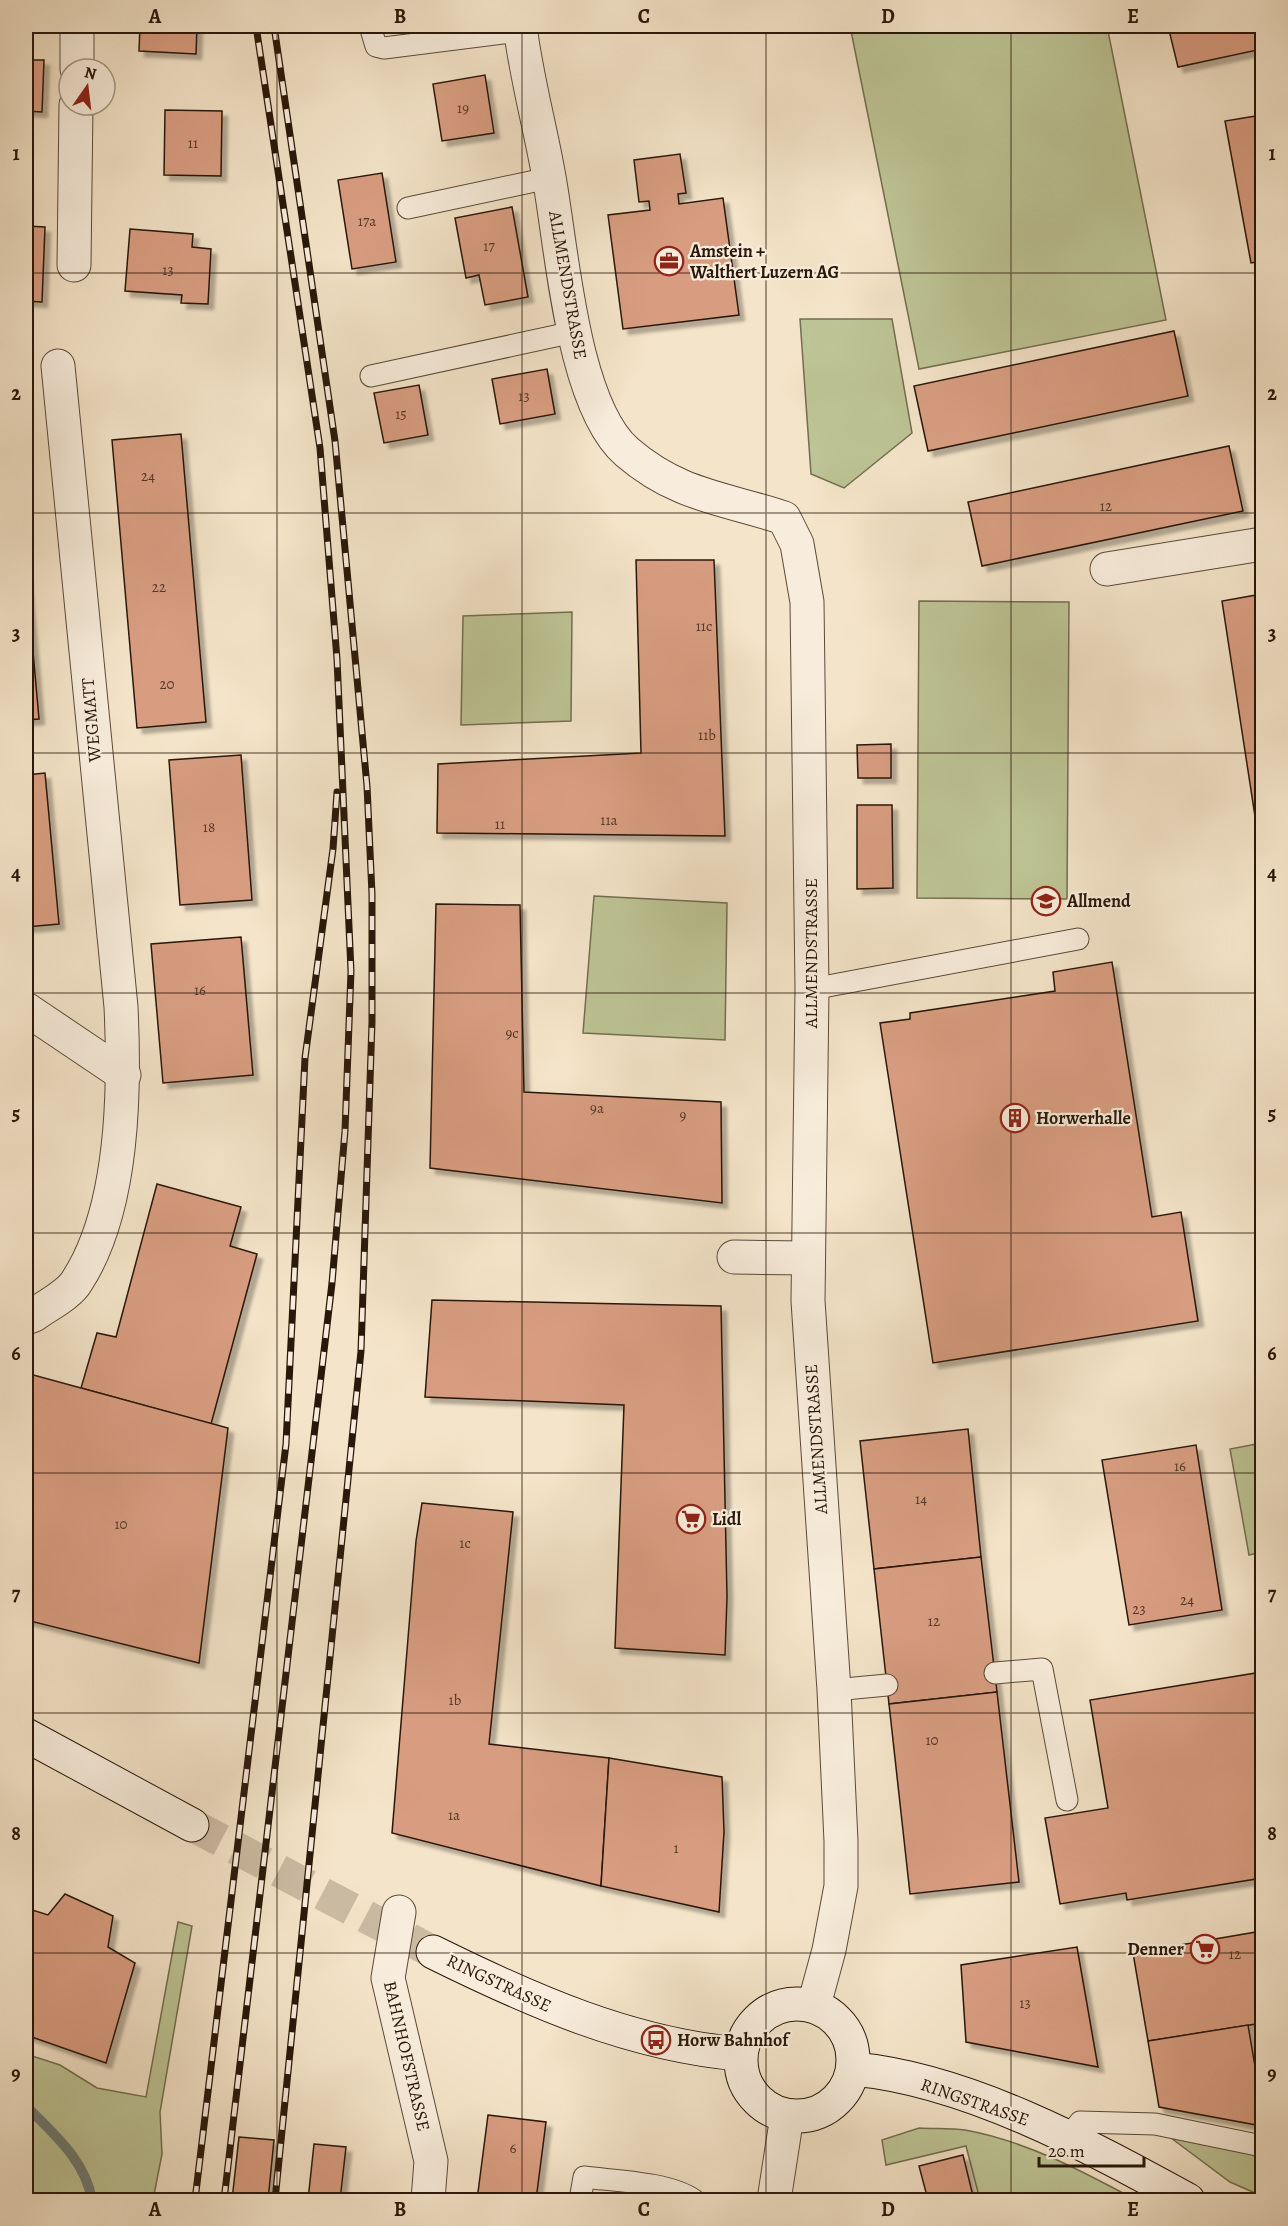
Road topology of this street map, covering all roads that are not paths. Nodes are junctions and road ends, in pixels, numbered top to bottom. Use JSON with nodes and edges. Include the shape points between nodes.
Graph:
{"nodes":[{"id":1,"x":77,"y":26,"type":"edge"},
{"id":2,"x":370,"y":26,"type":"edge"},
{"id":3,"x":520,"y":28,"type":"edge"},
{"id":4,"x":77,"y":57,"type":"edge"},
{"id":5,"x":76,"y":117,"type":"edge"},
{"id":6,"x":549,"y":178,"type":"junction"},
{"id":7,"x":408,"y":208,"type":"dead end"},
{"id":8,"x":74,"y":265,"type":"dead end"},
{"id":9,"x":574,"y":332,"type":"junction"},
{"id":10,"x":58,"y":366,"type":"dead end"},
{"id":11,"x":370,"y":376,"type":"dead end"},
{"id":12,"x":1263,"y":544,"type":"edge"},
{"id":13,"x":1107,"y":569,"type":"dead end"},
{"id":14,"x":1078,"y":939,"type":"dead end"},
{"id":15,"x":812,"y":989,"type":"junction"},
{"id":16,"x":26,"y":1010,"type":"edge"},
{"id":17,"x":124,"y":1075,"type":"junction"},
{"id":18,"x":734,"y":1257,"type":"dead end"},
{"id":19,"x":808,"y":1258,"type":"junction"},
{"id":20,"x":26,"y":1318,"type":"edge"},
{"id":21,"x":995,"y":1673,"type":"dead end"},
{"id":22,"x":887,"y":1685,"type":"dead end"},
{"id":23,"x":834,"y":1690,"type":"junction"},
{"id":24,"x":26,"y":1735,"type":"edge"},
{"id":25,"x":1067,"y":1800,"type":"dead end"},
{"id":26,"x":192,"y":1825,"type":"tunnel mouth"},
{"id":27,"x":399,"y":1912,"type":"dead end"},
{"id":28,"x":433,"y":1952,"type":"tunnel mouth"},
{"id":29,"x":814,"y":2005,"type":"junction"},
{"id":30,"x":740,"y":2054,"type":"junction"},
{"id":31,"x":853,"y":2068,"type":"junction"},
{"id":32,"x":787,"y":2115,"type":"junction"},
{"id":33,"x":1069,"y":2136,"type":"junction"},
{"id":34,"x":1263,"y":2146,"type":"edge"},
{"id":35,"x":428,"y":2200,"type":"edge"},
{"id":36,"x":580,"y":2200,"type":"edge"},
{"id":37,"x":694,"y":2200,"type":"edge"},
{"id":38,"x":774,"y":2200,"type":"edge"},
{"id":39,"x":1188,"y":2200,"type":"edge"}],
"edges":[{"from":1,"to":4,"type":"street"},
{"from":2,"to":3,"type":"lane","via":[[376,46],[384,48]]},
{"from":3,"to":6,"type":"street","name":"ALLMENDSTRASSE"},
{"from":5,"to":8,"type":"street"},
{"from":6,"to":7,"type":"lane"},
{"from":6,"to":9,"type":"street","name":"ALLMENDSTRASSE"},
{"from":9,"to":11,"type":"lane"},
{"from":9,"to":15,"type":"street","name":"ALLMENDSTRASSE","via":[[609,431],[627,451],[680,487],[784,518],[797,544],[807,602]]},
{"from":10,"to":17,"type":"street","name":"WEGMATT","via":[[121,1007]]},
{"from":12,"to":13,"type":"street"},
{"from":14,"to":15,"type":"lane"},
{"from":15,"to":19,"type":"street","name":"ALLMENDSTRASSE"},
{"from":16,"to":17,"type":"street"},
{"from":17,"to":20,"type":"street","name":"WEGMATT","via":[[111,1188],[98,1241],[76,1284]]},
{"from":18,"to":19,"type":"street"},
{"from":19,"to":23,"type":"street","name":"ALLMENDSTRASSE","via":[[810,1357]]},
{"from":21,"to":25,"type":"lane","via":[[1042,1668]]},
{"from":22,"to":23,"type":"lane"},
{"from":23,"to":29,"type":"street","name":"ALLMENDSTRASSE","via":[[841,1886]]},
{"from":24,"to":26,"type":"street"},
{"from":27,"to":35,"type":"street","name":"BAHNHOFSTRASSE","via":[[388,1978],[431,2161]]},
{"from":28,"to":30,"type":"street","name":"RINGSTRASSE","via":[[504,1988],[575,2017],[656,2040]]},
{"from":29,"to":30,"type":"street","via":[[794,2002],[760,2016],[748,2030]]},
{"from":29,"to":31,"type":"street","via":[[836,2018],[845,2029],[851,2042]]},
{"from":30,"to":32,"type":"street","via":[[745,2083],[755,2098]]},
{"from":31,"to":32,"type":"street","via":[[837,2100],[823,2110]]},
{"from":31,"to":33,"type":"street","name":"RINGSTRASSE","via":[[942,2087]]},
{"from":32,"to":38,"type":"street"},
{"from":33,"to":34,"type":"lane","via":[[1080,2122],[1155,2124]]},
{"from":33,"to":39,"type":"street","name":"RINGSTRASSE"},
{"from":36,"to":37,"type":"lane","via":[[584,2177],[644,2184]]}]}
